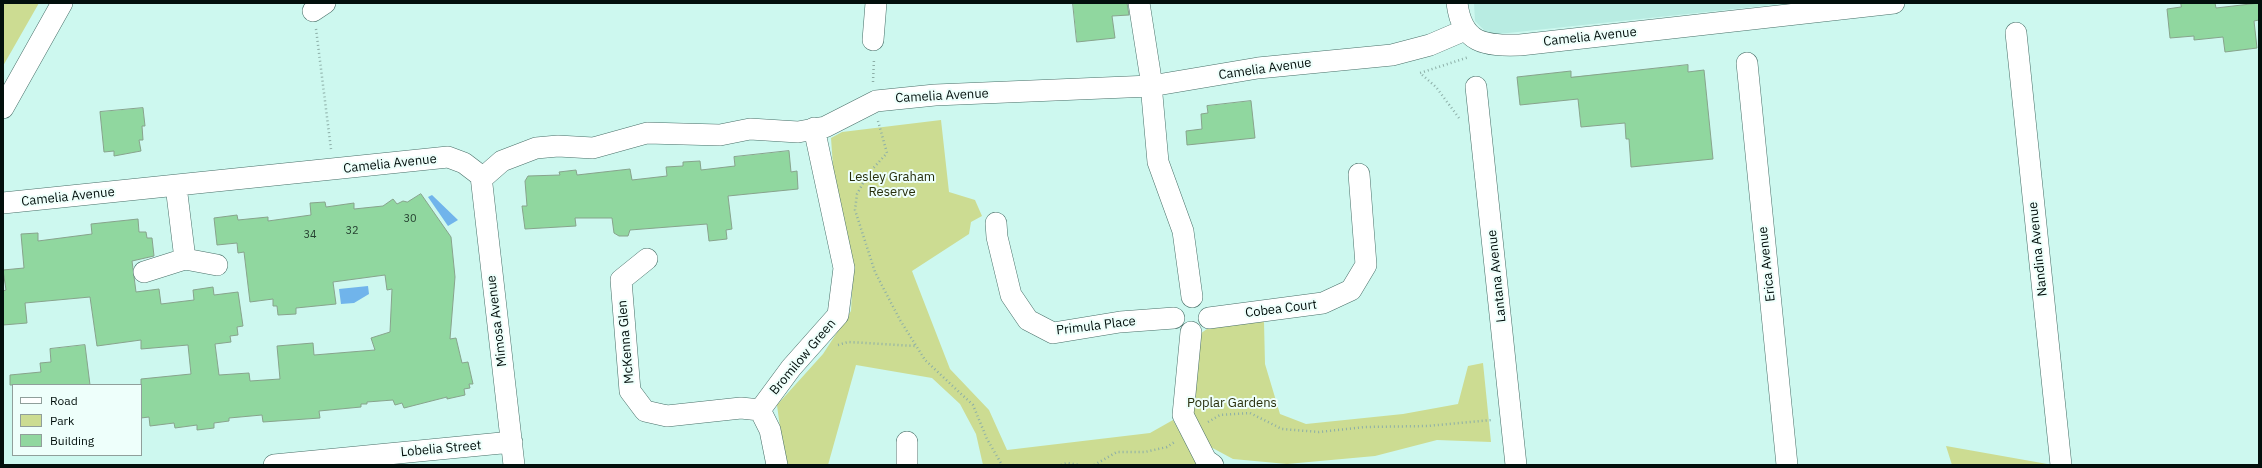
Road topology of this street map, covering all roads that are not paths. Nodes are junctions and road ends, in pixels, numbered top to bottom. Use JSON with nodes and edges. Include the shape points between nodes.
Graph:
{"nodes":[{"id":1,"x":62,"y":3,"type":"edge"},
{"id":2,"x":876,"y":3,"type":"edge"},
{"id":3,"x":1139,"y":3,"type":"edge"},
{"id":4,"x":1457,"y":3,"type":"edge"},
{"id":5,"x":1894,"y":3,"type":"edge"},
{"id":6,"x":1465,"y":30,"type":"junction"},
{"id":7,"x":2016,"y":33,"type":"dead end"},
{"id":8,"x":873,"y":40,"type":"road end"},
{"id":9,"x":1747,"y":63,"type":"dead end"},
{"id":10,"x":1151,"y":86,"type":"junction"},
{"id":11,"x":1476,"y":87,"type":"dead end"},
{"id":12,"x":3,"y":108,"type":"edge"},
{"id":13,"x":814,"y":128,"type":"junction"},
{"id":14,"x":1359,"y":174,"type":"dead end"},
{"id":15,"x":481,"y":176,"type":"junction"},
{"id":16,"x":176,"y":186,"type":"junction"},
{"id":17,"x":3,"y":203,"type":"edge"},
{"id":18,"x":996,"y":223,"type":"dead end"},
{"id":19,"x":185,"y":259,"type":"junction"},
{"id":20,"x":647,"y":259,"type":"dead end"},
{"id":21,"x":217,"y":265,"type":"dead end"},
{"id":22,"x":144,"y":272,"type":"dead end"},
{"id":23,"x":1192,"y":297,"type":"junction"},
{"id":24,"x":1174,"y":318,"type":"junction"},
{"id":25,"x":1209,"y":318,"type":"junction"},
{"id":26,"x":1191,"y":332,"type":"junction"},
{"id":27,"x":760,"y":410,"type":"junction"},
{"id":28,"x":512,"y":442,"type":"junction"},
{"id":29,"x":907,"y":442,"type":"dead end"},
{"id":30,"x":274,"y":465,"type":"edge"},
{"id":31,"x":514,"y":465,"type":"edge"},
{"id":32,"x":776,"y":465,"type":"edge"},
{"id":33,"x":907,"y":465,"type":"edge"},
{"id":34,"x":1213,"y":465,"type":"edge"},
{"id":35,"x":1516,"y":465,"type":"edge"},
{"id":36,"x":1787,"y":465,"type":"edge"},
{"id":37,"x":2061,"y":465,"type":"edge"}],
"edges":[{"from":1,"to":12,"type":"street"},
{"from":2,"to":8,"type":"street"},
{"from":3,"to":10,"type":"street"},
{"from":4,"to":6,"type":"street"},
{"from":5,"to":6,"type":"street","name":"Camelia Avenue","via":[[1520,45],[1492,46],[1479,42]]},
{"from":6,"to":10,"type":"street","name":"Camelia Avenue","via":[[1430,45],[1392,55],[1258,68]]},
{"from":7,"to":37,"type":"street","name":"Nandina Avenue"},
{"from":9,"to":36,"type":"street","name":"Erica Avenue"},
{"from":10,"to":13,"type":"street","name":"Camelia Avenue","via":[[935,95],[876,101],[825,127]]},
{"from":10,"to":23,"type":"street","via":[[1158,162],[1183,231]]},
{"from":11,"to":35,"type":"street","name":"Lantana Avenue"},
{"from":13,"to":15,"type":"street","name":"Camelia Avenue","via":[[798,132],[750,129],[720,136],[647,133],[593,148],[536,148],[502,161],[486,175]]},
{"from":13,"to":27,"type":"street","name":"Bromilow Green","via":[[844,268],[838,315],[791,368]]},
{"from":14,"to":25,"type":"street","name":"Cobea Court","via":[[1366,265],[1351,290],[1323,303]]},
{"from":15,"to":16,"type":"street","name":"Camelia Avenue","via":[[464,163],[448,157]]},
{"from":15,"to":28,"type":"street","name":"Mimosa Avenue"},
{"from":16,"to":17,"type":"street","name":"Camelia Avenue"},
{"from":16,"to":19,"type":"street"},
{"from":18,"to":24,"type":"street","name":"Primula Place","via":[[1011,295],[1028,320],[1053,333],[1120,322]]},
{"from":19,"to":21,"type":"street"},
{"from":19,"to":22,"type":"street"},
{"from":20,"to":27,"type":"street","name":"McKenna Glen","via":[[621,280],[630,391],[645,411],[666,416],[741,408]]},
{"from":23,"to":24,"type":"street","via":[[1185,298],[1176,306]]},
{"from":23,"to":25,"type":"street","via":[[1203,301],[1209,311]]},
{"from":24,"to":26,"type":"street","via":[[1180,327]]},
{"from":25,"to":26,"type":"street","via":[[1202,328]]},
{"from":26,"to":34,"type":"street","via":[[1183,416],[1206,460]]},
{"from":27,"to":32,"type":"street","via":[[770,430]]},
{"from":28,"to":30,"type":"street","name":"Lobelia Street"},
{"from":28,"to":31,"type":"street","name":"Mimosa Avenue"},
{"from":29,"to":33,"type":"street"}]}
